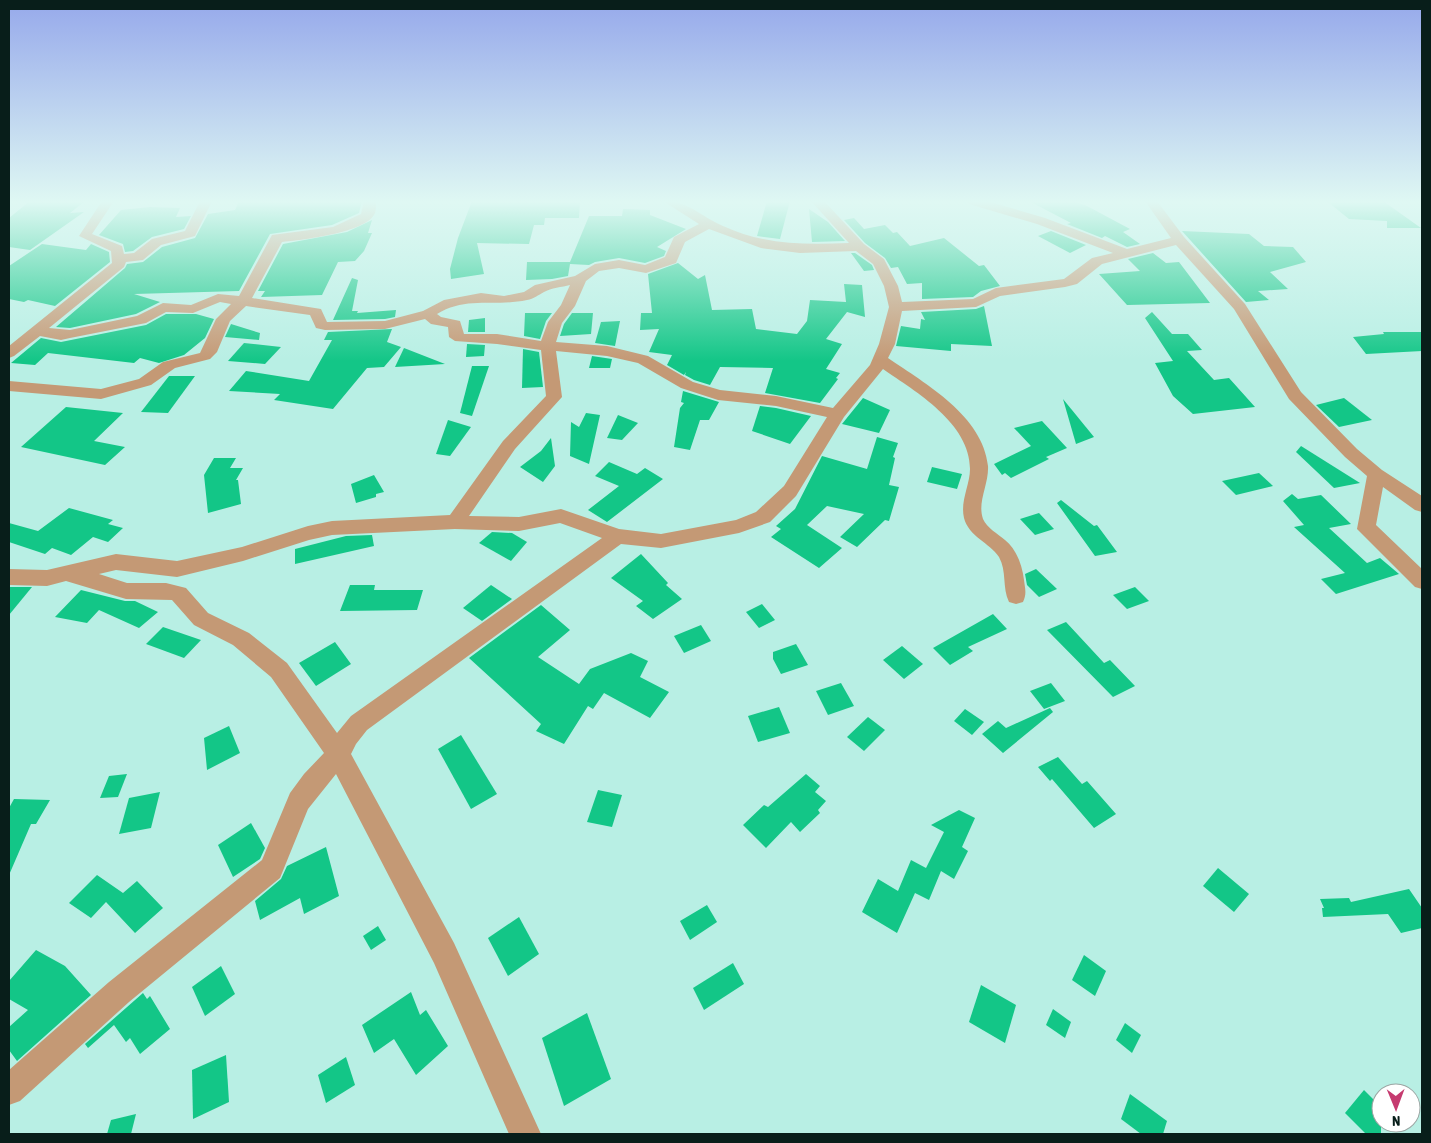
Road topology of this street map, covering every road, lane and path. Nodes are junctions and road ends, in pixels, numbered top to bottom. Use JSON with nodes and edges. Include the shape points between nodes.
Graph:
{"nodes":[{"id":1,"x":119,"y":254,"type":"edge"},
{"id":2,"x":141,"y":254,"type":"edge"},
{"id":3,"x":268,"y":254,"type":"edge"},
{"id":4,"x":673,"y":254,"type":"edge"},
{"id":5,"x":869,"y":254,"type":"edge"},
{"id":6,"x":1125,"y":254,"type":"edge"},
{"id":7,"x":1192,"y":254,"type":"edge"},
{"id":8,"x":120,"y":258,"type":"junction"},
{"id":9,"x":580,"y":279,"type":"junction"},
{"id":10,"x":244,"y":301,"type":"junction"},
{"id":11,"x":896,"y":307,"type":"junction"},
{"id":12,"x":428,"y":314,"type":"junction"},
{"id":13,"x":38,"y":331,"type":"junction"},
{"id":14,"x":548,"y":345,"type":"junction"},
{"id":15,"x":9,"y":353,"type":"edge"},
{"id":16,"x":880,"y":360,"type":"junction"},
{"id":17,"x":9,"y":386,"type":"edge"},
{"id":18,"x":837,"y":414,"type":"junction"},
{"id":19,"x":1376,"y":474,"type":"junction"},
{"id":20,"x":1422,"y":505,"type":"edge"},
{"id":21,"x":455,"y":522,"type":"junction"},
{"id":22,"x":618,"y":536,"type":"junction"},
{"id":23,"x":68,"y":575,"type":"junction"},
{"id":24,"x":9,"y":578,"type":"edge"},
{"id":25,"x":1422,"y":581,"type":"edge"},
{"id":26,"x":1016,"y":596,"type":"dead end"},
{"id":27,"x":339,"y":754,"type":"junction"},
{"id":28,"x":9,"y":1090,"type":"edge"},
{"id":29,"x":525,"y":1134,"type":"edge"}],
"edges":[{"from":1,"to":8,"type":"street"},
{"from":2,"to":8,"type":"street"},
{"from":3,"to":10,"type":"street"},
{"from":4,"to":9,"type":"street","via":[[671,260],[646,269],[619,264],[595,268]]},
{"from":5,"to":11,"type":"street","via":[[885,269]]},
{"from":6,"to":11,"type":"street","via":[[1097,261],[1066,282],[996,292],[976,303]]},
{"from":7,"to":19,"type":"street","via":[[1240,307],[1295,395]]},
{"from":8,"to":13,"type":"street","via":[[120,264]]},
{"from":9,"to":12,"type":"street","via":[[544,286],[528,296],[508,300],[481,298],[444,304]]},
{"from":9,"to":14,"type":"street","via":[[568,306],[552,328]]},
{"from":10,"to":12,"type":"street","via":[[316,312],[321,325],[325,326],[385,325]]},
{"from":10,"to":13,"type":"street","via":[[218,298],[193,309],[163,307],[141,320],[70,334]]},
{"from":10,"to":17,"type":"street","via":[[223,319],[205,356],[169,365],[145,382],[101,394]]},
{"from":11,"to":16,"type":"street"},
{"from":12,"to":14,"type":"street","via":[[436,321],[455,324],[460,338]]},
{"from":13,"to":15,"type":"street"},
{"from":14,"to":18,"type":"street","via":[[607,351],[643,359],[687,385],[718,395],[776,401]]},
{"from":14,"to":21,"type":"street","via":[[554,397],[509,445]]},
{"from":16,"to":18,"type":"street"},
{"from":16,"to":26,"type":"street","via":[[940,404],[966,431],[977,450],[979,467],[972,513],[975,522],[1009,557]]},
{"from":18,"to":22,"type":"street","via":[[790,491],[763,517],[679,539],[648,541]]},
{"from":19,"to":20,"type":"street"},
{"from":19,"to":25,"type":"street","via":[[1367,529]]},
{"from":21,"to":22,"type":"street","via":[[519,524],[561,516]]},
{"from":21,"to":23,"type":"street","via":[[319,530],[243,554],[177,569],[116,562]]},
{"from":22,"to":27,"type":"street","via":[[359,723]]},
{"from":23,"to":24,"type":"street"},
{"from":23,"to":27,"type":"street","via":[[126,590],[179,594],[201,619],[241,640],[279,670]]},
{"from":27,"to":28,"type":"street","via":[[298,802],[271,869],[119,992]]},
{"from":27,"to":29,"type":"street","via":[[444,953]]}]}
